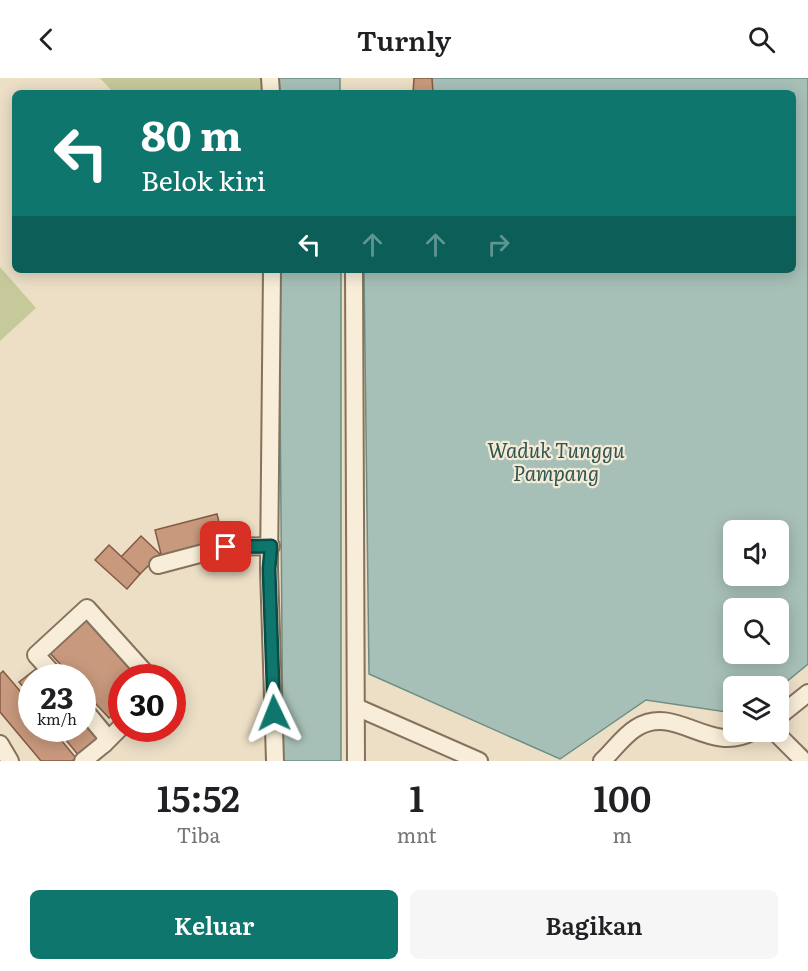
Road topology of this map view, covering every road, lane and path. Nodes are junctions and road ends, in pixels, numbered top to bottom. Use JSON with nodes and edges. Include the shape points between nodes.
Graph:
{"nodes":[{"id":1,"x":272,"y":273,"type":"edge"},
{"id":2,"x":354,"y":273,"type":"edge"},
{"id":3,"x":271,"y":546,"type":"junction"},
{"id":4,"x":158,"y":565,"type":"dead end"},
{"id":5,"x":44,"y":664,"type":"edge"},
{"id":6,"x":137,"y":664,"type":"edge"},
{"id":7,"x":808,"y":693,"type":"edge"},
{"id":8,"x":356,"y":707,"type":"junction"},
{"id":9,"x":789,"y":708,"type":"edge"},
{"id":10,"x":96,"y":723,"type":"edge"},
{"id":11,"x":723,"y":738,"type":"edge"},
{"id":12,"x":108,"y":740,"type":"edge"},
{"id":13,"x":785,"y":742,"type":"edge"},
{"id":14,"x":0,"y":744,"type":"edge"},
{"id":15,"x":104,"y":744,"type":"junction"},
{"id":16,"x":808,"y":751,"type":"edge"},
{"id":17,"x":10,"y":761,"type":"edge"},
{"id":18,"x":83,"y":761,"type":"edge"},
{"id":19,"x":275,"y":761,"type":"edge"},
{"id":20,"x":356,"y":761,"type":"edge"},
{"id":21,"x":479,"y":761,"type":"edge"},
{"id":22,"x":602,"y":761,"type":"edge"},
{"id":23,"x":804,"y":761,"type":"edge"}],
"edges":[{"from":1,"to":3,"type":"street"},
{"from":2,"to":8,"type":"street"},
{"from":3,"to":4,"type":"street","via":[[226,547]]},
{"from":3,"to":19,"type":"street"},
{"from":5,"to":6,"type":"street","via":[[36,655],[87,608]]},
{"from":7,"to":9,"type":"street"},
{"from":8,"to":20,"type":"street"},
{"from":8,"to":21,"type":"street"},
{"from":10,"to":15,"type":"street","via":[[106,736]]},
{"from":11,"to":22,"type":"street","via":[[656,720],[634,729]]},
{"from":12,"to":15,"type":"street"},
{"from":13,"to":23,"type":"street"},
{"from":14,"to":17,"type":"street"},
{"from":15,"to":18,"type":"street"},
{"from":16,"to":23,"type":"street"}]}
